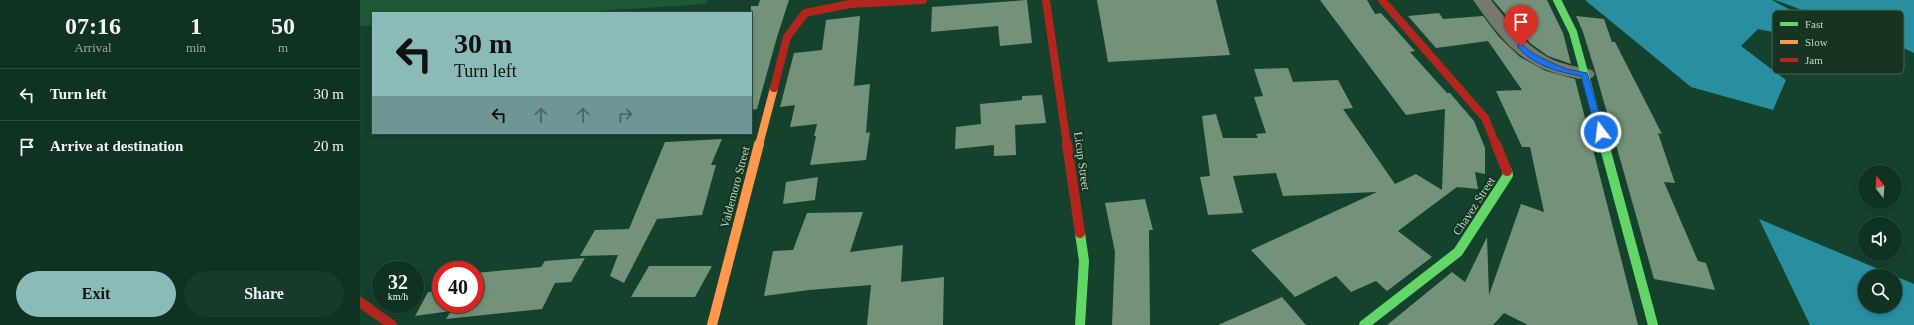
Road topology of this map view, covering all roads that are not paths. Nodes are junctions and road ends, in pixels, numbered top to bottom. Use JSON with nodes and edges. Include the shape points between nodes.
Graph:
{"nodes":[{"id":1,"x":923,"y":0,"type":"edge"},
{"id":2,"x":1046,"y":0,"type":"edge"},
{"id":3,"x":1382,"y":0,"type":"edge"},
{"id":4,"x":1482,"y":0,"type":"edge"},
{"id":5,"x":1557,"y":0,"type":"edge"},
{"id":6,"x":1584,"y":74,"type":"junction"},
{"id":7,"x":360,"y":302,"type":"edge"},
{"id":8,"x":392,"y":325,"type":"edge"},
{"id":9,"x":712,"y":325,"type":"edge"},
{"id":10,"x":1080,"y":325,"type":"edge"},
{"id":11,"x":1364,"y":325,"type":"edge"},
{"id":12,"x":1653,"y":325,"type":"edge"}],
"edges":[{"from":1,"to":9,"type":"street","name":"Valdemoro Street","via":[[850,4],[805,13],[787,37]]},
{"from":2,"to":10,"type":"street","name":"Licup Street","via":[[1084,261]]},
{"from":3,"to":11,"type":"street","name":"Chavez Street","via":[[1485,118],[1508,175],[1458,252]]},
{"from":4,"to":6,"type":"street","via":[[1511,37],[1531,56],[1564,71]]},
{"from":5,"to":6,"type":"street","via":[[1573,32]]},
{"from":6,"to":12,"type":"street"},
{"from":7,"to":8,"type":"street"}]}
